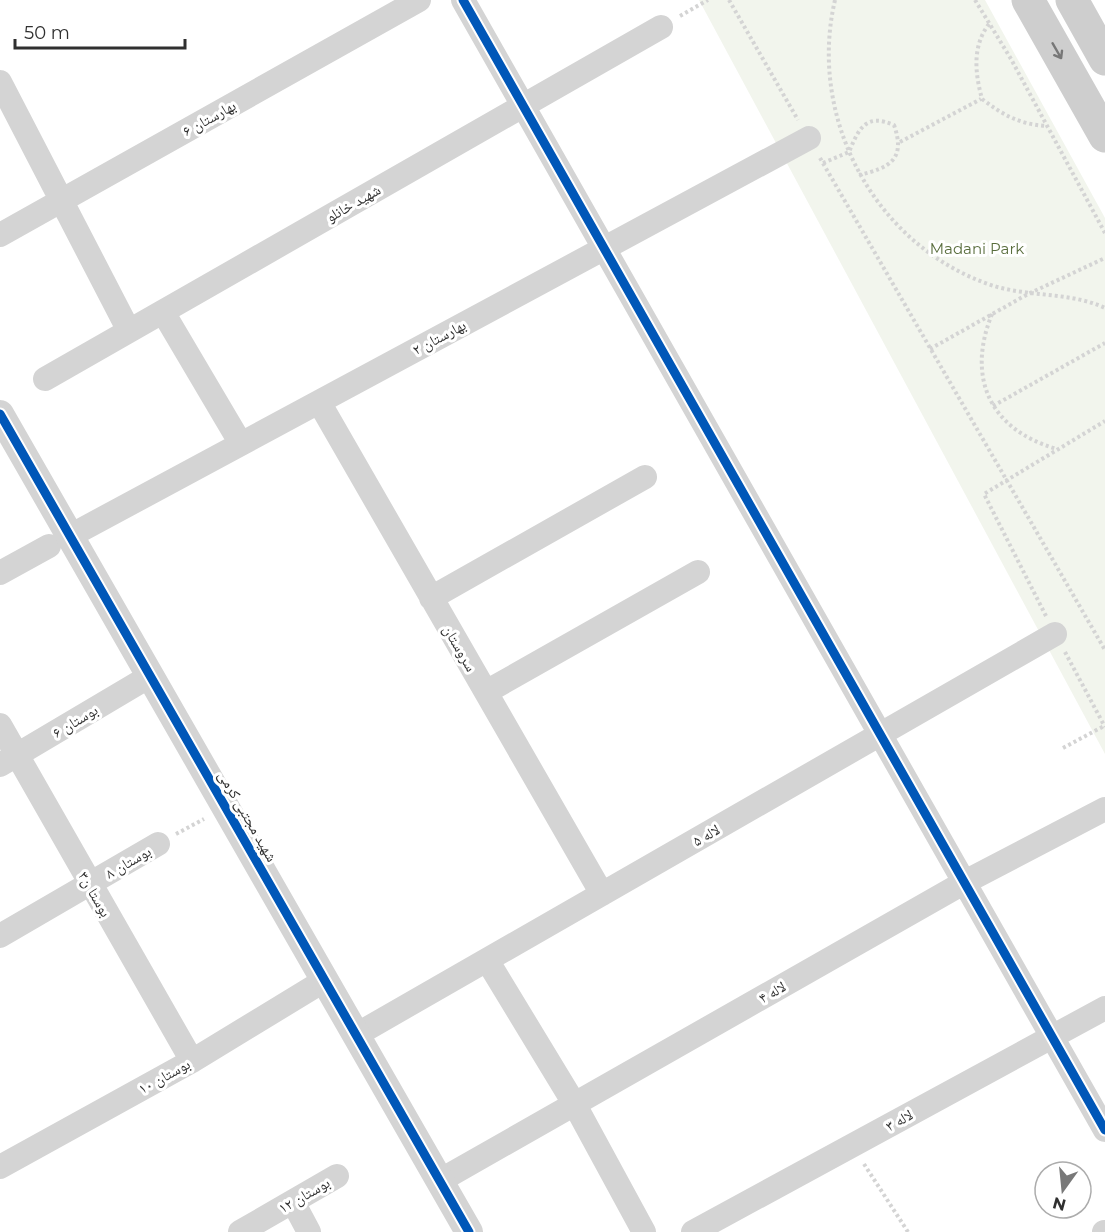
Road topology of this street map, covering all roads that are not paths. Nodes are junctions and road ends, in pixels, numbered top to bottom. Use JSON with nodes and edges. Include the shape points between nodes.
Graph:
{"nodes":[{"id":1,"x":419,"y":0,"type":"edge"},
{"id":2,"x":463,"y":0,"type":"edge"},
{"id":3,"x":1028,"y":0,"type":"edge"},
{"id":4,"x":1072,"y":0,"type":"edge"},
{"id":5,"x":661,"y":27,"type":"road end"},
{"id":6,"x":1105,"y":59,"type":"edge"},
{"id":7,"x":0,"y":82,"type":"edge"},
{"id":8,"x":523,"y":106,"type":"junction"},
{"id":9,"x":1105,"y":136,"type":"edge"},
{"id":10,"x":809,"y":138,"type":"road end"},
{"id":11,"x":62,"y":201,"type":"junction"},
{"id":12,"x":0,"y":235,"type":"edge"},
{"id":13,"x":604,"y":248,"type":"junction"},
{"id":14,"x":163,"y":312,"type":"junction"},
{"id":15,"x":129,"y":331,"type":"junction"},
{"id":16,"x":45,"y":380,"type":"dead end"},
{"id":17,"x":319,"y":402,"type":"junction"},
{"id":18,"x":0,"y":414,"type":"edge"},
{"id":19,"x":241,"y":444,"type":"junction"},
{"id":20,"x":645,"y":477,"type":"dead end"},
{"id":21,"x":60,"y":541,"type":"junction"},
{"id":22,"x":698,"y":572,"type":"dead end"},
{"id":23,"x":0,"y":573,"type":"edge"},
{"id":24,"x":431,"y":598,"type":"junction"},
{"id":25,"x":1055,"y":634,"type":"road end"},
{"id":26,"x":150,"y":676,"type":"junction"},
{"id":27,"x":486,"y":692,"type":"junction"},
{"id":28,"x":0,"y":725,"type":"edge"},
{"id":29,"x":881,"y":735,"type":"junction"},
{"id":30,"x":9,"y":761,"type":"edge"},
{"id":31,"x":1105,"y":809,"type":"edge"},
{"id":32,"x":158,"y":844,"type":"road end"},
{"id":33,"x":965,"y":882,"type":"junction"},
{"id":34,"x":89,"y":884,"type":"junction"},
{"id":35,"x":602,"y":894,"type":"junction"},
{"id":36,"x":0,"y":936,"type":"edge"},
{"id":37,"x":487,"y":960,"type":"junction"},
{"id":38,"x":325,"y":980,"type":"junction"},
{"id":39,"x":1105,"y":1008,"type":"edge"},
{"id":40,"x":356,"y":1035,"type":"junction"},
{"id":41,"x":1052,"y":1036,"type":"junction"},
{"id":42,"x":192,"y":1061,"type":"junction"},
{"id":43,"x":574,"y":1105,"type":"junction"},
{"id":44,"x":1105,"y":1130,"type":"edge"},
{"id":45,"x":0,"y":1167,"type":"edge"},
{"id":46,"x":337,"y":1176,"type":"dead end"},
{"id":47,"x":441,"y":1180,"type":"junction"},
{"id":48,"x":293,"y":1202,"type":"junction"},
{"id":49,"x":240,"y":1232,"type":"edge"},
{"id":50,"x":309,"y":1232,"type":"edge"},
{"id":51,"x":469,"y":1232,"type":"edge"},
{"id":52,"x":644,"y":1232,"type":"edge"},
{"id":53,"x":693,"y":1232,"type":"edge"}],
"edges":[{"from":1,"to":11,"type":"street","name":"بهارستان ۶"},
{"from":2,"to":8,"type":"street"},
{"from":3,"to":9,"type":"main road","one_way":true},
{"from":4,"to":6,"type":"main road"},
{"from":5,"to":8,"type":"street","name":"شهید خانلو"},
{"from":7,"to":11,"type":"street"},
{"from":8,"to":13,"type":"street"},
{"from":8,"to":14,"type":"street","name":"شهید خانلو"},
{"from":10,"to":13,"type":"street","name":"بهارستان ۲"},
{"from":11,"to":12,"type":"street","name":"بهارستان ۶"},
{"from":11,"to":15,"type":"street"},
{"from":13,"to":17,"type":"street","name":"بهارستان ۲"},
{"from":13,"to":29,"type":"street"},
{"from":14,"to":15,"type":"street","name":"شهید خانلو"},
{"from":14,"to":19,"type":"street"},
{"from":15,"to":16,"type":"street","name":"شهید خانلو"},
{"from":17,"to":19,"type":"street","name":"بهارستان ۲"},
{"from":17,"to":24,"type":"street","name":"سروستان"},
{"from":18,"to":21,"type":"street","name":"شهید مجتبی کرمی"},
{"from":19,"to":21,"type":"street","name":"بهارستان ۲"},
{"from":20,"to":24,"type":"street"},
{"from":21,"to":23,"type":"street","name":"بهارستان ۲"},
{"from":21,"to":26,"type":"street","name":"شهید مجتبی کرمی"},
{"from":22,"to":27,"type":"street"},
{"from":24,"to":27,"type":"street","name":"سروستان"},
{"from":25,"to":29,"type":"street","name":"لاله ۵"},
{"from":26,"to":30,"type":"street","name":"بوستان ۶"},
{"from":26,"to":38,"type":"street","name":"شهید مجتبی کرمی"},
{"from":27,"to":35,"type":"street","name":"سروستان"},
{"from":28,"to":30,"type":"street","name":"بوستا ن۳"},
{"from":29,"to":33,"type":"street"},
{"from":29,"to":35,"type":"street","name":"لاله ۵"},
{"from":30,"to":34,"type":"street","name":"بوستا ن۳"},
{"from":31,"to":33,"type":"street","name":"لاله ۴"},
{"from":32,"to":34,"type":"street","name":"بوستان ۸"},
{"from":33,"to":41,"type":"street"},
{"from":33,"to":43,"type":"street","name":"لاله ۴"},
{"from":34,"to":36,"type":"street","name":"بوستان ۸"},
{"from":34,"to":42,"type":"street","name":"بوستا ن۳"},
{"from":35,"to":37,"type":"street","name":"لاله ۵"},
{"from":37,"to":40,"type":"street","name":"لاله ۵"},
{"from":37,"to":43,"type":"street"},
{"from":38,"to":40,"type":"street","name":"شهید مجتبی کرمی"},
{"from":38,"to":42,"type":"street","name":"بوستان ۱۰"},
{"from":39,"to":41,"type":"street","name":"لاله ۳"},
{"from":40,"to":47,"type":"street","name":"شهید مجتبی کرمی"},
{"from":41,"to":44,"type":"street"},
{"from":41,"to":53,"type":"street","name":"لاله ۳"},
{"from":42,"to":45,"type":"street","name":"بوستان ۱۰"},
{"from":43,"to":47,"type":"street","name":"لاله ۴"},
{"from":43,"to":52,"type":"street"},
{"from":46,"to":48,"type":"street","name":"بوستان ۱۲"},
{"from":47,"to":51,"type":"street","name":"شهید مجتبی کرمی"},
{"from":48,"to":49,"type":"street","name":"بوستان ۱۲"},
{"from":48,"to":50,"type":"street"}]}
